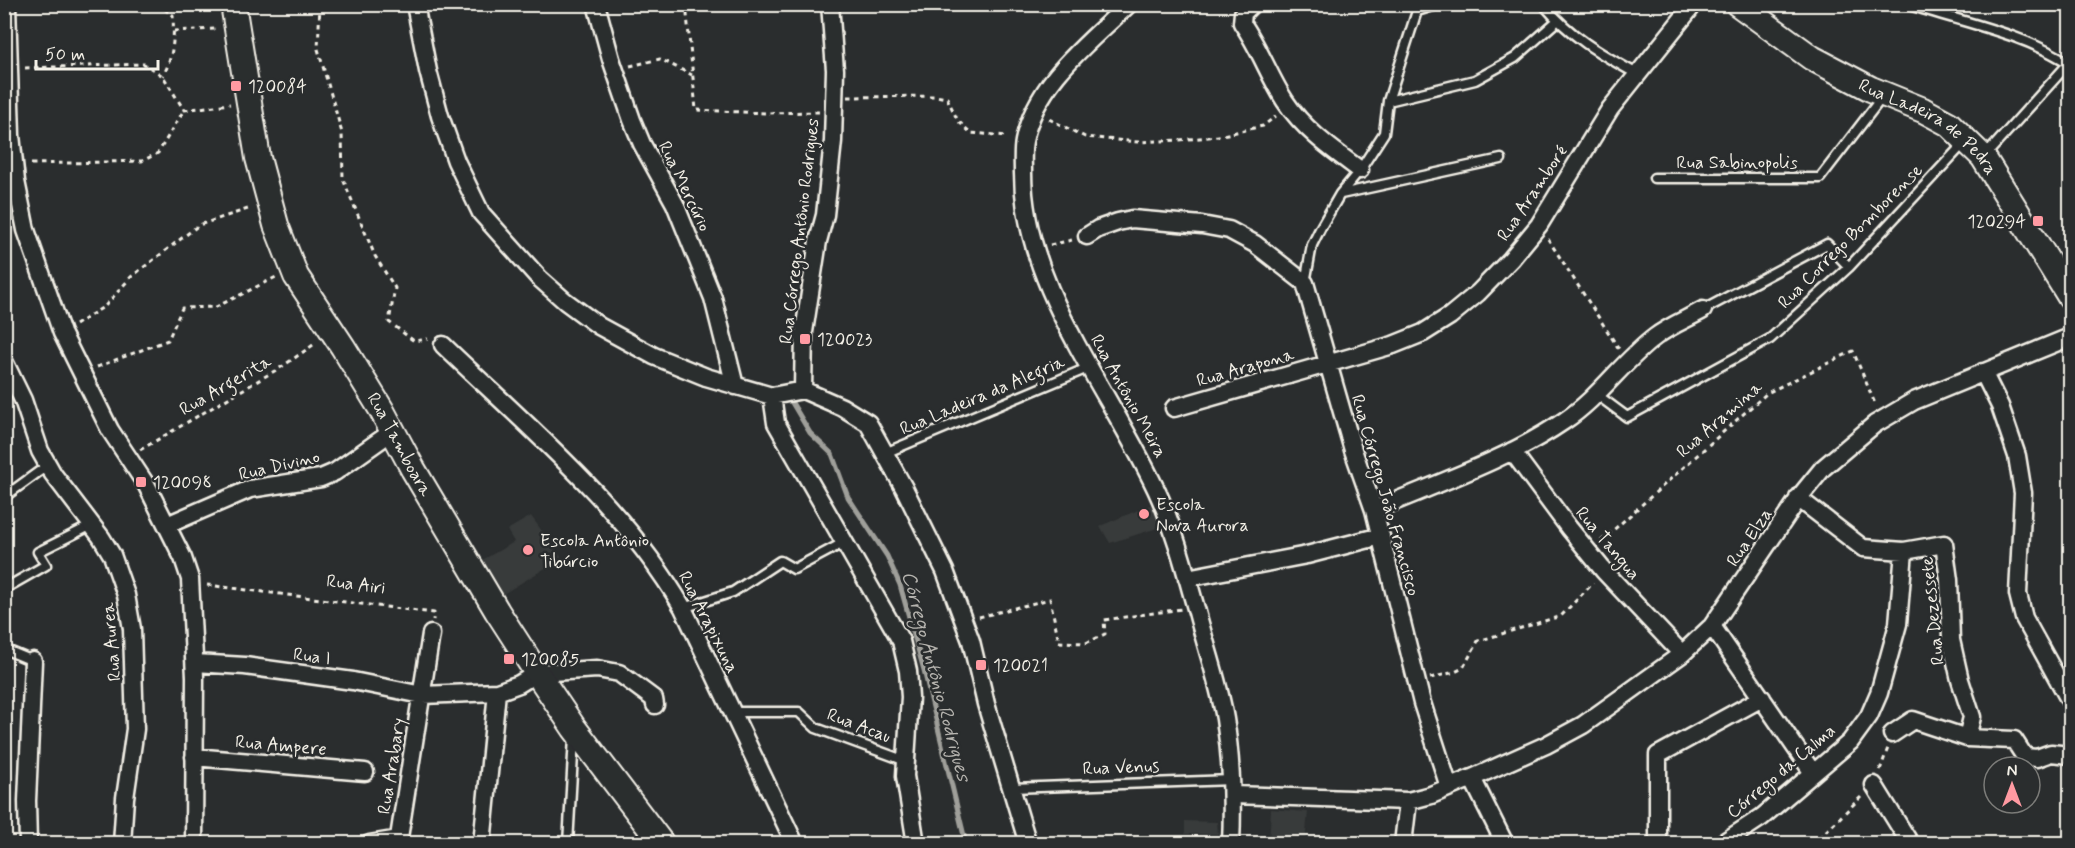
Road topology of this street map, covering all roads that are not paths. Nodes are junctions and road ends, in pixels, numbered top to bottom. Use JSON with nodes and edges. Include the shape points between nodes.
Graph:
{"nodes":[{"id":1,"x":7,"y":4,"type":"edge"},
{"id":2,"x":233,"y":4,"type":"edge"},
{"id":3,"x":415,"y":4,"type":"edge"},
{"id":4,"x":596,"y":4,"type":"edge"},
{"id":5,"x":830,"y":4,"type":"edge"},
{"id":6,"x":1129,"y":4,"type":"edge"},
{"id":7,"x":1252,"y":4,"type":"edge"},
{"id":8,"x":1440,"y":4,"type":"edge"},
{"id":9,"x":1543,"y":4,"type":"edge"},
{"id":10,"x":1694,"y":4,"type":"edge"},
{"id":11,"x":1738,"y":4,"type":"edge"},
{"id":12,"x":1906,"y":4,"type":"edge"},
{"id":13,"x":1557,"y":21,"type":"junction"},
{"id":14,"x":6,"y":36,"type":"edge"},
{"id":15,"x":2070,"y":63,"type":"edge"},
{"id":16,"x":1637,"y":74,"type":"junction"},
{"id":17,"x":1884,"y":94,"type":"junction"},
{"id":18,"x":1388,"y":101,"type":"junction"},
{"id":19,"x":1975,"y":149,"type":"junction"},
{"id":20,"x":1501,"y":159,"type":"dead end"},
{"id":21,"x":1360,"y":170,"type":"junction"},
{"id":22,"x":1654,"y":178,"type":"dead end"},
{"id":23,"x":1340,"y":194,"type":"junction"},
{"id":24,"x":1087,"y":236,"type":"road end"},
{"id":25,"x":1849,"y":267,"type":"junction"},
{"id":26,"x":1305,"y":283,"type":"junction"},
{"id":27,"x":2070,"y":297,"type":"edge"},
{"id":28,"x":1703,"y":310,"type":"joint"},
{"id":29,"x":2070,"y":337,"type":"edge"},
{"id":30,"x":443,"y":345,"type":"road end"},
{"id":31,"x":4,"y":361,"type":"edge"},
{"id":32,"x":1327,"y":364,"type":"junction"},
{"id":33,"x":1091,"y":367,"type":"junction"},
{"id":34,"x":1983,"y":372,"type":"junction"},
{"id":35,"x":735,"y":386,"type":"junction"},
{"id":36,"x":803,"y":390,"type":"junction"},
{"id":37,"x":1596,"y":394,"type":"junction"},
{"id":38,"x":772,"y":396,"type":"junction"},
{"id":39,"x":1174,"y":408,"type":"dead end"},
{"id":40,"x":393,"y":431,"type":"junction"},
{"id":41,"x":1512,"y":451,"type":"junction"},
{"id":42,"x":885,"y":453,"type":"junction"},
{"id":43,"x":48,"y":465,"type":"junction"},
{"id":44,"x":4,"y":496,"type":"edge"},
{"id":45,"x":1798,"y":498,"type":"junction"},
{"id":46,"x":1374,"y":510,"type":"junction"},
{"id":47,"x":93,"y":525,"type":"junction"},
{"id":48,"x":167,"y":525,"type":"junction"},
{"id":49,"x":1381,"y":536,"type":"junction"},
{"id":50,"x":843,"y":543,"type":"junction"},
{"id":51,"x":1904,"y":551,"type":"junction"},
{"id":52,"x":1187,"y":578,"type":"junction"},
{"id":53,"x":4,"y":589,"type":"edge"},
{"id":54,"x":682,"y":608,"type":"junction"},
{"id":55,"x":1712,"y":626,"type":"junction"},
{"id":56,"x":431,"y":634,"type":"road end"},
{"id":57,"x":4,"y":649,"type":"edge"},
{"id":58,"x":1682,"y":654,"type":"junction"},
{"id":59,"x":33,"y":661,"type":"joint"},
{"id":60,"x":195,"y":663,"type":"junction"},
{"id":61,"x":537,"y":673,"type":"junction"},
{"id":62,"x":497,"y":692,"type":"junction"},
{"id":63,"x":422,"y":695,"type":"junction"},
{"id":64,"x":1762,"y":698,"type":"junction"},
{"id":65,"x":2070,"y":700,"type":"edge"},
{"id":66,"x":655,"y":705,"type":"dead end"},
{"id":67,"x":733,"y":712,"type":"junction"},
{"id":68,"x":574,"y":728,"type":"junction"},
{"id":69,"x":1892,"y":734,"type":"dead end"},
{"id":70,"x":1967,"y":738,"type":"junction"},
{"id":71,"x":2070,"y":755,"type":"edge"},
{"id":72,"x":194,"y":757,"type":"junction"},
{"id":73,"x":906,"y":761,"type":"junction"},
{"id":74,"x":365,"y":772,"type":"dead end"},
{"id":75,"x":1813,"y":773,"type":"junction"},
{"id":76,"x":1472,"y":778,"type":"junction"},
{"id":77,"x":1874,"y":785,"type":"dead end"},
{"id":78,"x":1233,"y":787,"type":"junction"},
{"id":79,"x":1449,"y":787,"type":"junction"},
{"id":80,"x":1012,"y":788,"type":"junction"},
{"id":81,"x":1408,"y":801,"type":"junction"},
{"id":82,"x":647,"y":833,"type":"edge"},
{"id":83,"x":398,"y":841,"type":"edge"},
{"id":84,"x":28,"y":843,"type":"edge"},
{"id":85,"x":122,"y":843,"type":"edge"},
{"id":86,"x":194,"y":843,"type":"edge"},
{"id":87,"x":369,"y":843,"type":"edge"},
{"id":88,"x":482,"y":843,"type":"edge"},
{"id":89,"x":568,"y":843,"type":"edge"},
{"id":90,"x":662,"y":843,"type":"edge"},
{"id":91,"x":795,"y":843,"type":"edge"},
{"id":92,"x":916,"y":843,"type":"edge"},
{"id":93,"x":1028,"y":843,"type":"edge"},
{"id":94,"x":1231,"y":843,"type":"edge"},
{"id":95,"x":1403,"y":843,"type":"edge"},
{"id":96,"x":1504,"y":843,"type":"edge"},
{"id":97,"x":1658,"y":843,"type":"edge"},
{"id":98,"x":1722,"y":843,"type":"edge"},
{"id":99,"x":1907,"y":843,"type":"edge"}],
"edges":[{"from":1,"to":14,"type":"street"},
{"from":2,"to":40,"type":"street","name":"Rua Tamboara","via":[[258,158],[293,269]]},
{"from":3,"to":35,"type":"street","via":[[448,143],[481,213],[495,231],[539,278],[599,326],[654,356]]},
{"from":4,"to":35,"type":"street","name":"Rua Mercúrio","via":[[636,128],[675,204],[713,298]]},
{"from":5,"to":36,"type":"street","name":"Rua Córrego Antônio Rodrigues","via":[[835,70],[833,141],[825,215],[804,332]]},
{"from":6,"to":33,"type":"street","name":"Rua Antônio Meira","via":[[1053,79],[1034,111],[1023,143],[1023,192],[1036,249],[1058,309]]},
{"from":7,"to":21,"type":"street","via":[[1243,13],[1242,23],[1290,107],[1310,130]]},
{"from":8,"to":18,"type":"lane","name":"Rua Córrego João Francisco","via":[[1417,11]]},
{"from":9,"to":13,"type":"lane"},
{"from":10,"to":16,"type":"street","name":"Rua Aramboré"},
{"from":11,"to":17,"type":"street","name":"Rua Ladeira de Pedra","via":[[1812,58]]},
{"from":12,"to":15,"type":"lane","via":[[2011,37]]},
{"from":13,"to":16,"type":"lane","via":[[1590,48]]},
{"from":13,"to":18,"type":"lane","via":[[1515,58],[1475,80]]},
{"from":14,"to":48,"type":"street","via":[[14,165],[26,230],[62,333],[81,373]]},
{"from":15,"to":19,"type":"lane","name":"Rua Corrego Bomborense"},
{"from":16,"to":32,"type":"street","name":"Rua Aramboré","via":[[1610,109],[1539,225],[1479,293],[1423,333]]},
{"from":17,"to":19,"type":"street","name":"Rua Ladeira de Pedra","via":[[1949,124]]},
{"from":17,"to":22,"type":"lane","name":"Rua Sabinopolis","via":[[1820,178]]},
{"from":18,"to":21,"type":"lane","name":"Rua Córrego João Francisco","via":[[1384,133]]},
{"from":19,"to":25,"type":"lane","name":"Rua Corrego Bomborense"},
{"from":19,"to":27,"type":"street","name":"Rua Ladeira de Pedra"},
{"from":20,"to":23,"type":"lane"},
{"from":21,"to":23,"type":"lane","name":"Rua Córrego João Francisco"},
{"from":23,"to":26,"type":"lane","name":"Rua Córrego João Francisco","via":[[1312,245]]},
{"from":24,"to":26,"type":"street","via":[[1132,219],[1229,230],[1255,244]]},
{"from":25,"to":28,"type":"lane","via":[[1827,244]]},
{"from":25,"to":37,"type":"lane","name":"Rua Corrego Bomborense","via":[[1770,339],[1627,417]]},
{"from":26,"to":32,"type":"street","name":"Rua Córrego João Francisco"},
{"from":28,"to":37,"type":"street","via":[[1656,336]]},
{"from":29,"to":34,"type":"street","name":"Rua Elza"},
{"from":30,"to":54,"type":"street","name":"Rua Arapixuna","via":[[617,515],[663,574]]},
{"from":31,"to":43,"type":"street","name":"Rua Aurea"},
{"from":32,"to":39,"type":"street","name":"Rua Arapona"},
{"from":32,"to":46,"type":"street","name":"Rua Córrego João Francisco"},
{"from":33,"to":42,"type":"lane","name":"Rua Ladeira da Alegria"},
{"from":33,"to":52,"type":"street","name":"Rua Antônio Meira","via":[[1149,474]]},
{"from":34,"to":45,"type":"street","name":"Rua Elza","via":[[1914,401],[1881,420],[1823,468]]},
{"from":34,"to":65,"type":"street","via":[[2000,406],[2017,456],[2023,493],[2018,594],[2022,610]]},
{"from":35,"to":38,"type":"street"},
{"from":36,"to":38,"type":"street"},
{"from":36,"to":42,"type":"street","via":[[868,423]]},
{"from":37,"to":41,"type":"street","via":[[1565,420]]},
{"from":38,"to":50,"type":"street","via":[[776,423]]},
{"from":40,"to":48,"type":"street","name":"Rua Divino","via":[[321,478],[250,489]]},
{"from":40,"to":61,"type":"street","name":"Rua Tamboara","via":[[418,479]]},
{"from":41,"to":46,"type":"street"},
{"from":41,"to":58,"type":"street","name":"Rua Tangua","via":[[1588,552]]},
{"from":42,"to":80,"type":"street","via":[[945,571],[971,641]]},
{"from":43,"to":44,"type":"lane"},
{"from":43,"to":47,"type":"street","name":"Rua Aurea"},
{"from":45,"to":51,"type":"street","via":[[1863,548]]},
{"from":45,"to":55,"type":"street","name":"Rua Elza"},
{"from":46,"to":49,"type":"street","name":"Rua Córrego João Francisco"},
{"from":47,"to":53,"type":"lane","via":[[38,552],[46,565]]},
{"from":47,"to":85,"type":"street","name":"Rua Aurea","via":[[111,555],[126,595],[132,629],[135,729]]},
{"from":48,"to":60,"type":"street","via":[[190,583]]},
{"from":49,"to":52,"type":"street"},
{"from":49,"to":79,"type":"street","name":"Rua Córrego João Francisco","via":[[1417,681]]},
{"from":50,"to":54,"type":"lane","via":[[794,569],[780,561],[733,592]]},
{"from":50,"to":73,"type":"street","via":[[901,642],[910,697]]},
{"from":51,"to":70,"type":"street","name":"Rua Dezessete","via":[[1944,544],[1951,640],[1972,717]]},
{"from":51,"to":75,"type":"street","name":"Córrego da Calma","via":[[1898,624],[1879,693],[1869,716],[1850,742]]},
{"from":52,"to":78,"type":"street","name":"Rua Antônio Meira","via":[[1225,718]]},
{"from":54,"to":67,"type":"street","name":"Rua Arapixuna"},
{"from":55,"to":58,"type":"street","name":"Rua Elza"},
{"from":55,"to":64,"type":"street"},
{"from":56,"to":63,"type":"street"},
{"from":57,"to":59,"type":"lane"},
{"from":58,"to":76,"type":"street","name":"Rua Elza","via":[[1583,725]]},
{"from":59,"to":84,"type":"street"},
{"from":60,"to":63,"type":"street","name":"Rua I","via":[[256,667]]},
{"from":60,"to":72,"type":"street"},
{"from":61,"to":62,"type":"street"},
{"from":61,"to":66,"type":"street","via":[[576,669],[619,673],[654,699]]},
{"from":61,"to":68,"type":"street","name":"Rua Tamboara"},
{"from":62,"to":63,"type":"street","name":"Rua I"},
{"from":62,"to":88,"type":"street"},
{"from":63,"to":83,"type":"street","name":"Rua Arabary"},
{"from":64,"to":75,"type":"street"},
{"from":64,"to":97,"type":"street","via":[[1658,755]]},
{"from":67,"to":73,"type":"lane","name":"Rua Acau","via":[[798,712],[816,728]]},
{"from":67,"to":91,"type":"street","name":"Rua Arapixuna"},
{"from":68,"to":82,"type":"street","name":"Rua Tamboara"},
{"from":68,"to":89,"type":"lane"},
{"from":69,"to":70,"type":"street","via":[[1912,720]]},
{"from":70,"to":71,"type":"street","via":[[2014,740],[2025,757]]},
{"from":72,"to":74,"type":"street","name":"Rua Ampere"},
{"from":72,"to":86,"type":"street"},
{"from":73,"to":92,"type":"street","via":[[904,776]]},
{"from":75,"to":98,"type":"street","name":"Córrego da Calma","via":[[1762,817]]},
{"from":76,"to":79,"type":"street","name":"Rua Elza"},
{"from":76,"to":96,"type":"street"},
{"from":77,"to":99,"type":"street"},
{"from":78,"to":80,"type":"lane","name":"Rua Venus"},
{"from":78,"to":81,"type":"street","name":"Rua Elza"},
{"from":78,"to":94,"type":"street","name":"Rua Antônio Meira"},
{"from":79,"to":81,"type":"street","name":"Rua Elza"},
{"from":80,"to":93,"type":"street"},
{"from":81,"to":95,"type":"street"},
{"from":82,"to":90,"type":"street","name":"Rua Tamboara"},
{"from":83,"to":87,"type":"street"}]}
